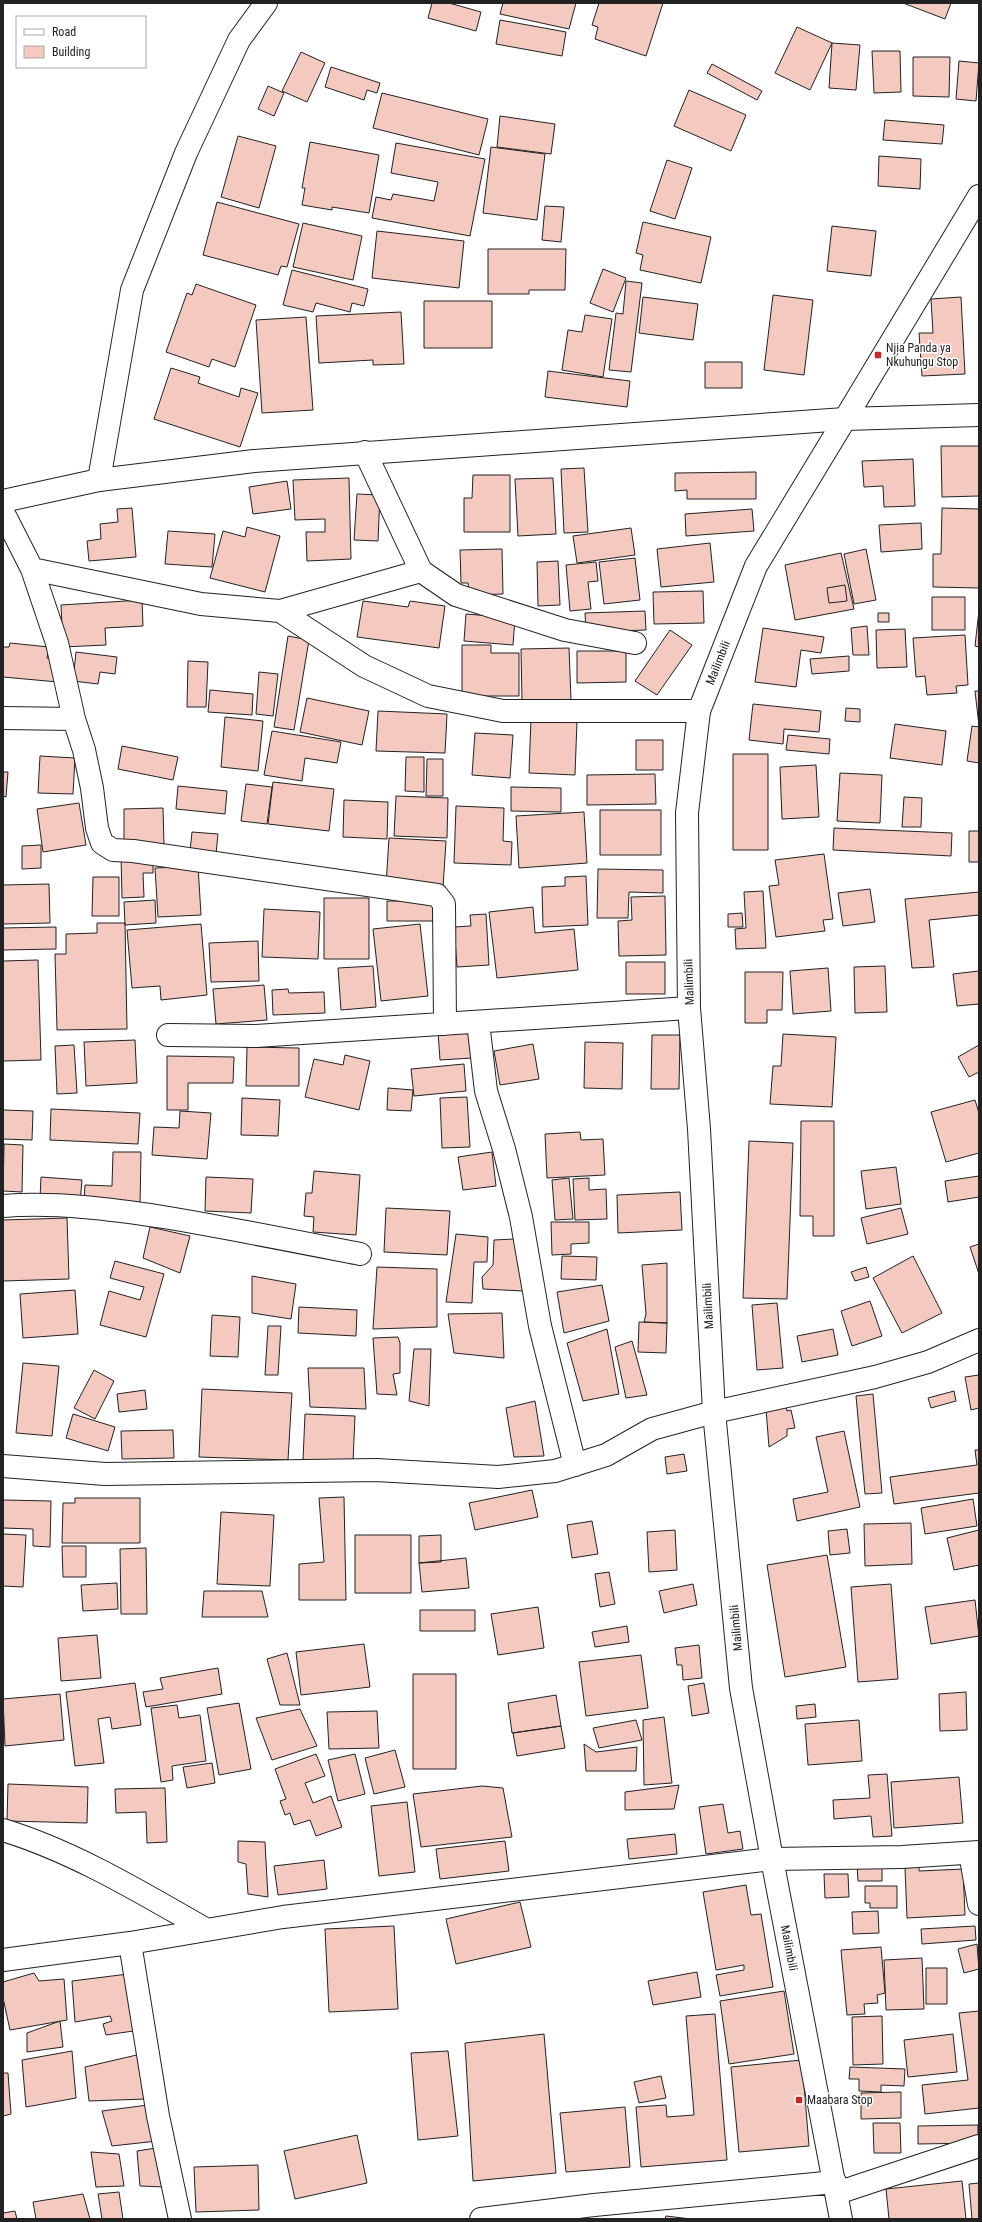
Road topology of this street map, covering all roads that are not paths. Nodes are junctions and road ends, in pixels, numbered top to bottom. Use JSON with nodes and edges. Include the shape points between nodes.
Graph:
{"nodes":[{"id":1,"x":266,"y":3,"type":"edge"},
{"id":2,"x":979,"y":196,"type":"edge"},
{"id":3,"x":979,"y":415,"type":"edge"},
{"id":4,"x":846,"y":418,"type":"junction"},
{"id":5,"x":365,"y":452,"type":"junction"},
{"id":6,"x":99,"y":480,"type":"junction"},
{"id":7,"x":3,"y":501,"type":"edge"},
{"id":8,"x":3,"y":512,"type":"edge"},
{"id":9,"x":32,"y":569,"type":"junction"},
{"id":10,"x":421,"y":571,"type":"junction"},
{"id":11,"x":280,"y":611,"type":"junction"},
{"id":12,"x":635,"y":643,"type":"dead end"},
{"id":13,"x":699,"y":711,"type":"junction"},
{"id":14,"x":3,"y":718,"type":"edge"},
{"id":15,"x":74,"y":720,"type":"junction"},
{"id":16,"x":689,"y":1008,"type":"junction"},
{"id":17,"x":478,"y":1022,"type":"junction"},
{"id":18,"x":445,"y":1024,"type":"junction"},
{"id":19,"x":168,"y":1035,"type":"dead end"},
{"id":20,"x":3,"y":1206,"type":"edge"},
{"id":21,"x":360,"y":1254,"type":"dead end"},
{"id":22,"x":979,"y":1340,"type":"edge"},
{"id":23,"x":714,"y":1412,"type":"junction"},
{"id":24,"x":576,"y":1465,"type":"junction"},
{"id":25,"x":3,"y":1466,"type":"edge"},
{"id":26,"x":3,"y":1830,"type":"edge"},
{"id":27,"x":975,"y":1852,"type":"edge"},
{"id":28,"x":772,"y":1859,"type":"junction"},
{"id":29,"x":979,"y":1904,"type":"edge"},
{"id":30,"x":207,"y":1930,"type":"junction"},
{"id":31,"x":130,"y":1943,"type":"junction"},
{"id":32,"x":3,"y":1960,"type":"edge"},
{"id":33,"x":979,"y":2146,"type":"edge"},
{"id":34,"x":836,"y":2188,"type":"junction"},
{"id":35,"x":180,"y":2219,"type":"edge"},
{"id":36,"x":481,"y":2219,"type":"edge"},
{"id":37,"x":841,"y":2219,"type":"edge"}],
"edges":[{"from":1,"to":6,"type":"street","via":[[239,40],[186,153],[132,290]]},
{"from":2,"to":4,"type":"street","name":"Mailimbili"},
{"from":3,"to":4,"type":"street"},
{"from":4,"to":5,"type":"street"},
{"from":4,"to":13,"type":"street","name":"Mailimbili","via":[[756,566]]},
{"from":5,"to":6,"type":"street","via":[[254,461]]},
{"from":5,"to":10,"type":"street"},
{"from":6,"to":7,"type":"street"},
{"from":8,"to":9,"type":"street"},
{"from":9,"to":11,"type":"street","via":[[201,604]]},
{"from":9,"to":15,"type":"street","via":[[57,643]]},
{"from":10,"to":11,"type":"street"},
{"from":10,"to":12,"type":"street","via":[[456,595],[564,630]]},
{"from":11,"to":13,"type":"street","via":[[364,666],[428,696],[503,711]]},
{"from":13,"to":16,"type":"street","name":"Mailimbili","via":[[687,812]]},
{"from":14,"to":15,"type":"street"},
{"from":15,"to":18,"type":"street","via":[[84,750],[97,828],[102,843],[113,850],[437,895],[444,904]]},
{"from":16,"to":17,"type":"street"},
{"from":16,"to":23,"type":"street","name":"Mailimbili","via":[[699,1129]]},
{"from":17,"to":18,"type":"street"},
{"from":17,"to":24,"type":"street","via":[[486,1090],[521,1217],[540,1326]]},
{"from":18,"to":19,"type":"street","via":[[256,1036]]},
{"from":20,"to":21,"type":"street","via":[[25,1204],[114,1210],[226,1227]]},
{"from":22,"to":23,"type":"street","via":[[928,1362],[874,1377]]},
{"from":23,"to":24,"type":"street","via":[[652,1429],[606,1455]]},
{"from":23,"to":28,"type":"street","name":"Mailimbili","via":[[741,1688]]},
{"from":24,"to":25,"type":"street","via":[[555,1471],[498,1477],[376,1470],[105,1474]]},
{"from":26,"to":30,"type":"street","via":[[35,1840],[131,1887]]},
{"from":27,"to":28,"type":"street","via":[[902,1857]]},
{"from":27,"to":29,"type":"street"},
{"from":28,"to":30,"type":"street","via":[[283,1917]]},
{"from":28,"to":34,"type":"street","name":"Mailimbili"},
{"from":30,"to":31,"type":"street"},
{"from":31,"to":32,"type":"street"},
{"from":31,"to":35,"type":"street","via":[[158,2116]]},
{"from":33,"to":34,"type":"street"},
{"from":34,"to":36,"type":"street","via":[[594,2205]]},
{"from":34,"to":37,"type":"street","name":"Mailimbili"}]}
